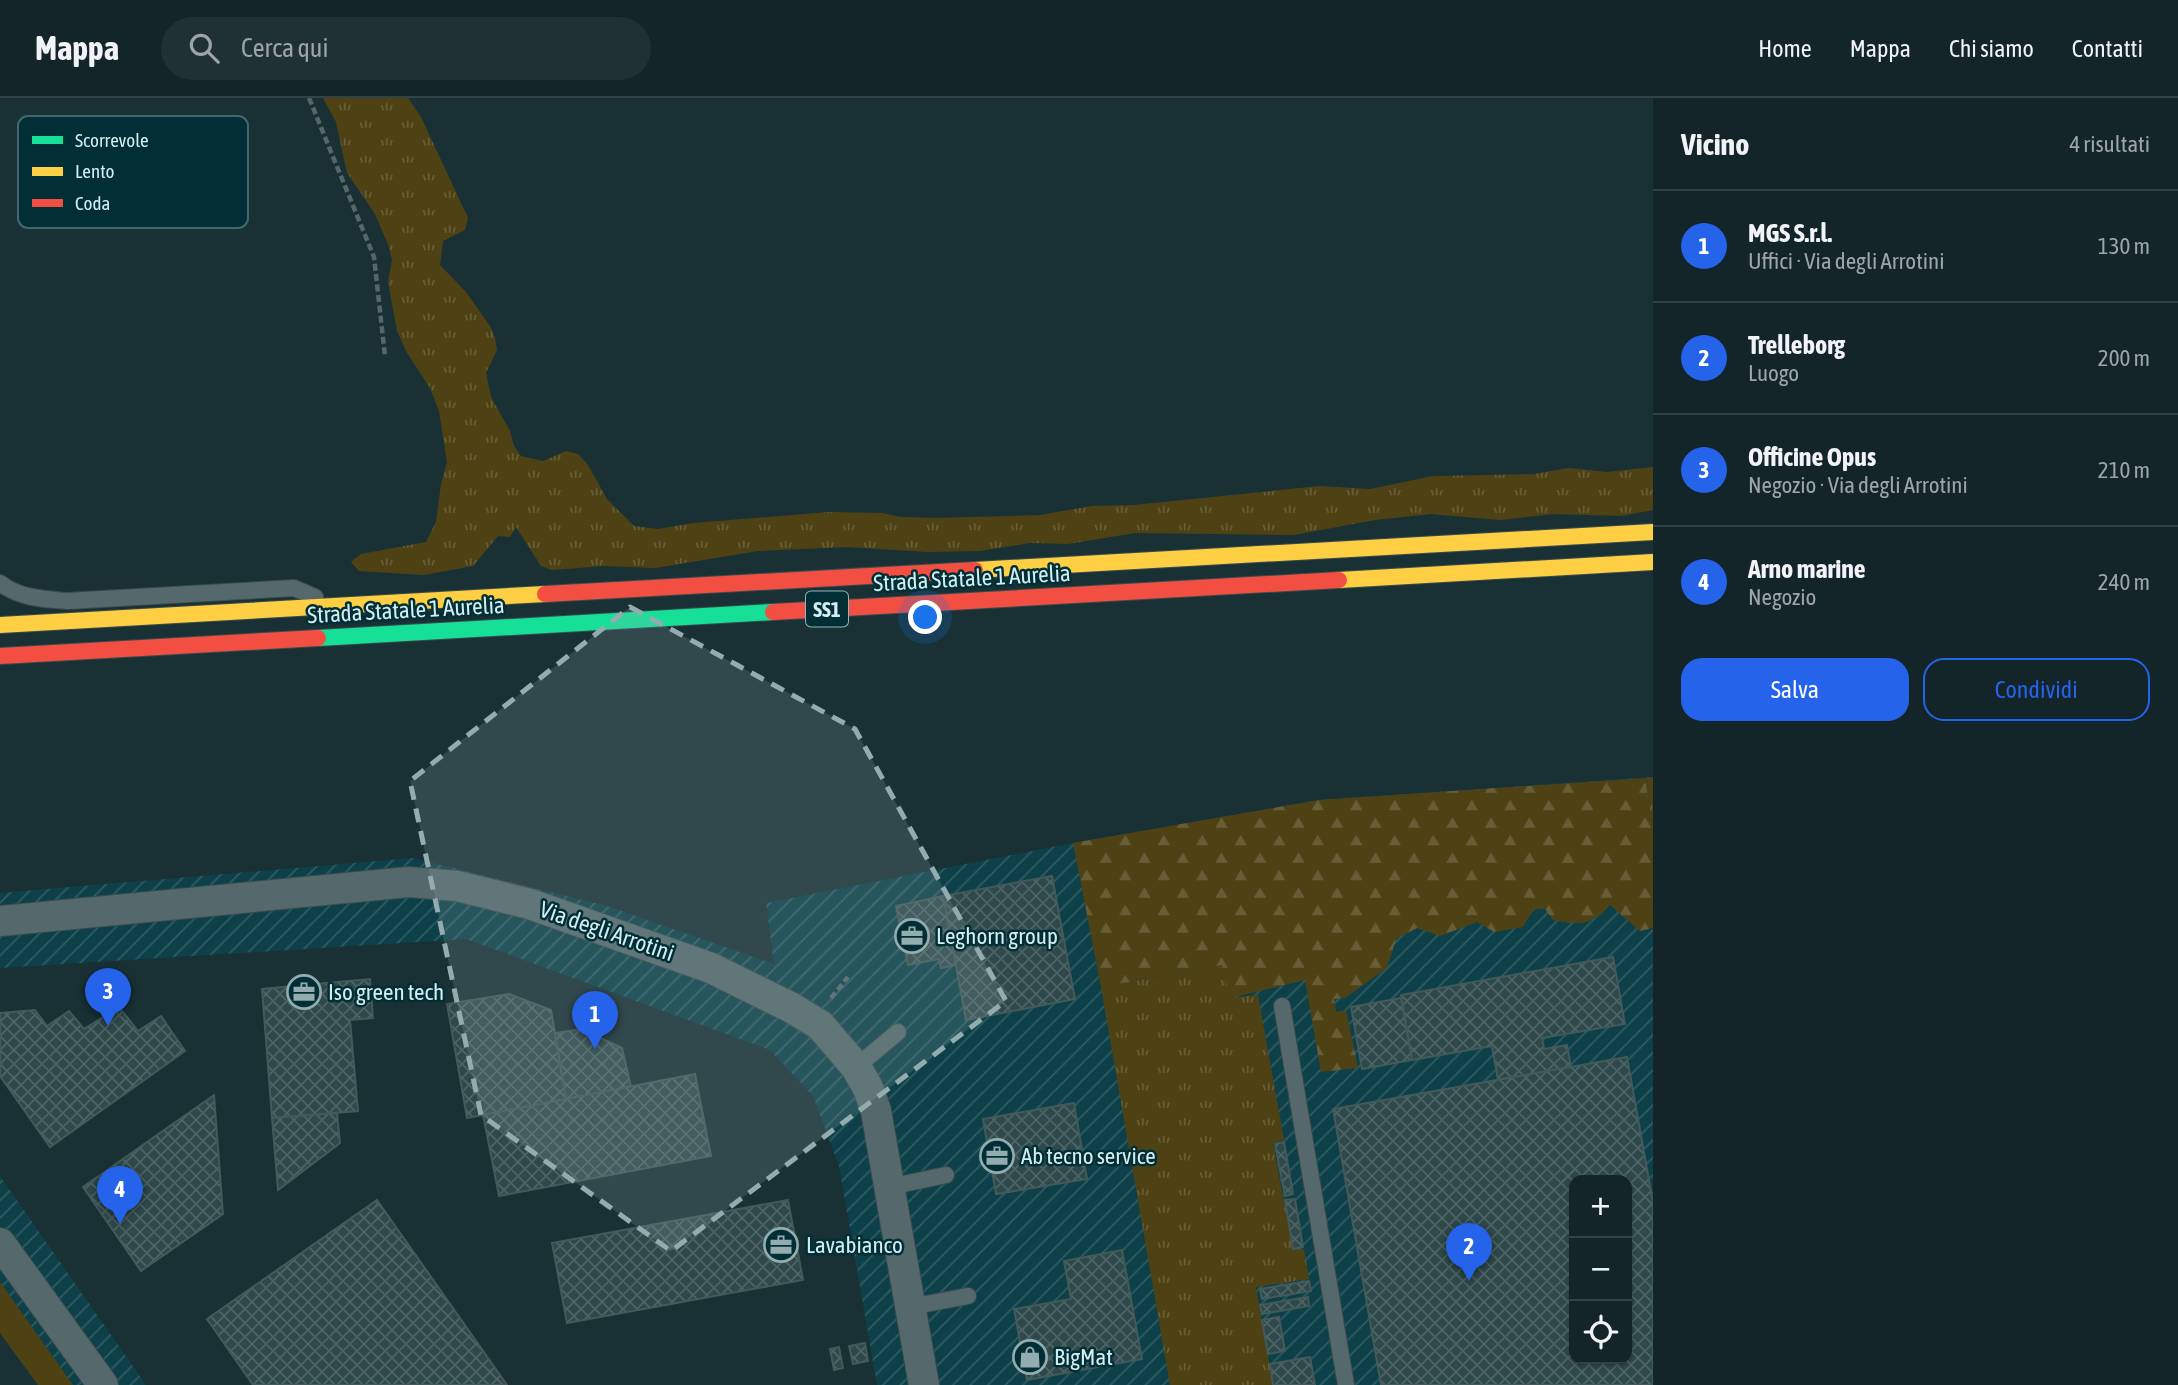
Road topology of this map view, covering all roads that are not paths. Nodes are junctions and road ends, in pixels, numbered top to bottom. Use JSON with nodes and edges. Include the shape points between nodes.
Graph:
{"nodes":[{"id":1,"x":1653,"y":532,"type":"edge"},
{"id":2,"x":1653,"y":562,"type":"edge"},
{"id":3,"x":0,"y":583,"type":"edge"},
{"id":4,"x":336,"y":607,"type":"junction"},
{"id":5,"x":0,"y":625,"type":"edge"},
{"id":6,"x":0,"y":656,"type":"edge"},
{"id":7,"x":0,"y":921,"type":"edge"},
{"id":8,"x":1282,"y":1006,"type":"dead end"},
{"id":9,"x":898,"y":1032,"type":"dead end"},
{"id":10,"x":856,"y":1067,"type":"junction"},
{"id":11,"x":946,"y":1175,"type":"dead end"},
{"id":12,"x":889,"y":1186,"type":"junction"},
{"id":13,"x":0,"y":1243,"type":"edge"},
{"id":14,"x":968,"y":1296,"type":"dead end"},
{"id":15,"x":911,"y":1307,"type":"junction"},
{"id":16,"x":103,"y":1385,"type":"edge"},
{"id":17,"x":924,"y":1385,"type":"edge"},
{"id":18,"x":1346,"y":1385,"type":"edge"}],
"edges":[{"from":1,"to":4,"type":"highway","name":"Strada Statale 1 Aurelia","number":"SS1"},
{"from":2,"to":6,"type":"highway","name":"Strada Statale 1 Aurelia","number":"SS1"},
{"from":3,"to":4,"type":"lane","via":[[11,592],[67,601],[294,587]]},
{"from":4,"to":5,"type":"highway","name":"Strada Statale 1 Aurelia","number":"SS1"},
{"from":7,"to":10,"type":"street","name":"Via degli Arrotini","via":[[409,882],[457,886],[530,904],[711,968],[813,1020]]},
{"from":8,"to":18,"type":"lane"},
{"from":9,"to":10,"type":"lane"},
{"from":10,"to":12,"type":"street","name":"Via degli Arrotini","via":[[876,1111]]},
{"from":11,"to":12,"type":"lane"},
{"from":12,"to":15,"type":"street","name":"Via degli Arrotini"},
{"from":13,"to":16,"type":"street"},
{"from":14,"to":15,"type":"lane"},
{"from":15,"to":17,"type":"street","name":"Via degli Arrotini"}]}
